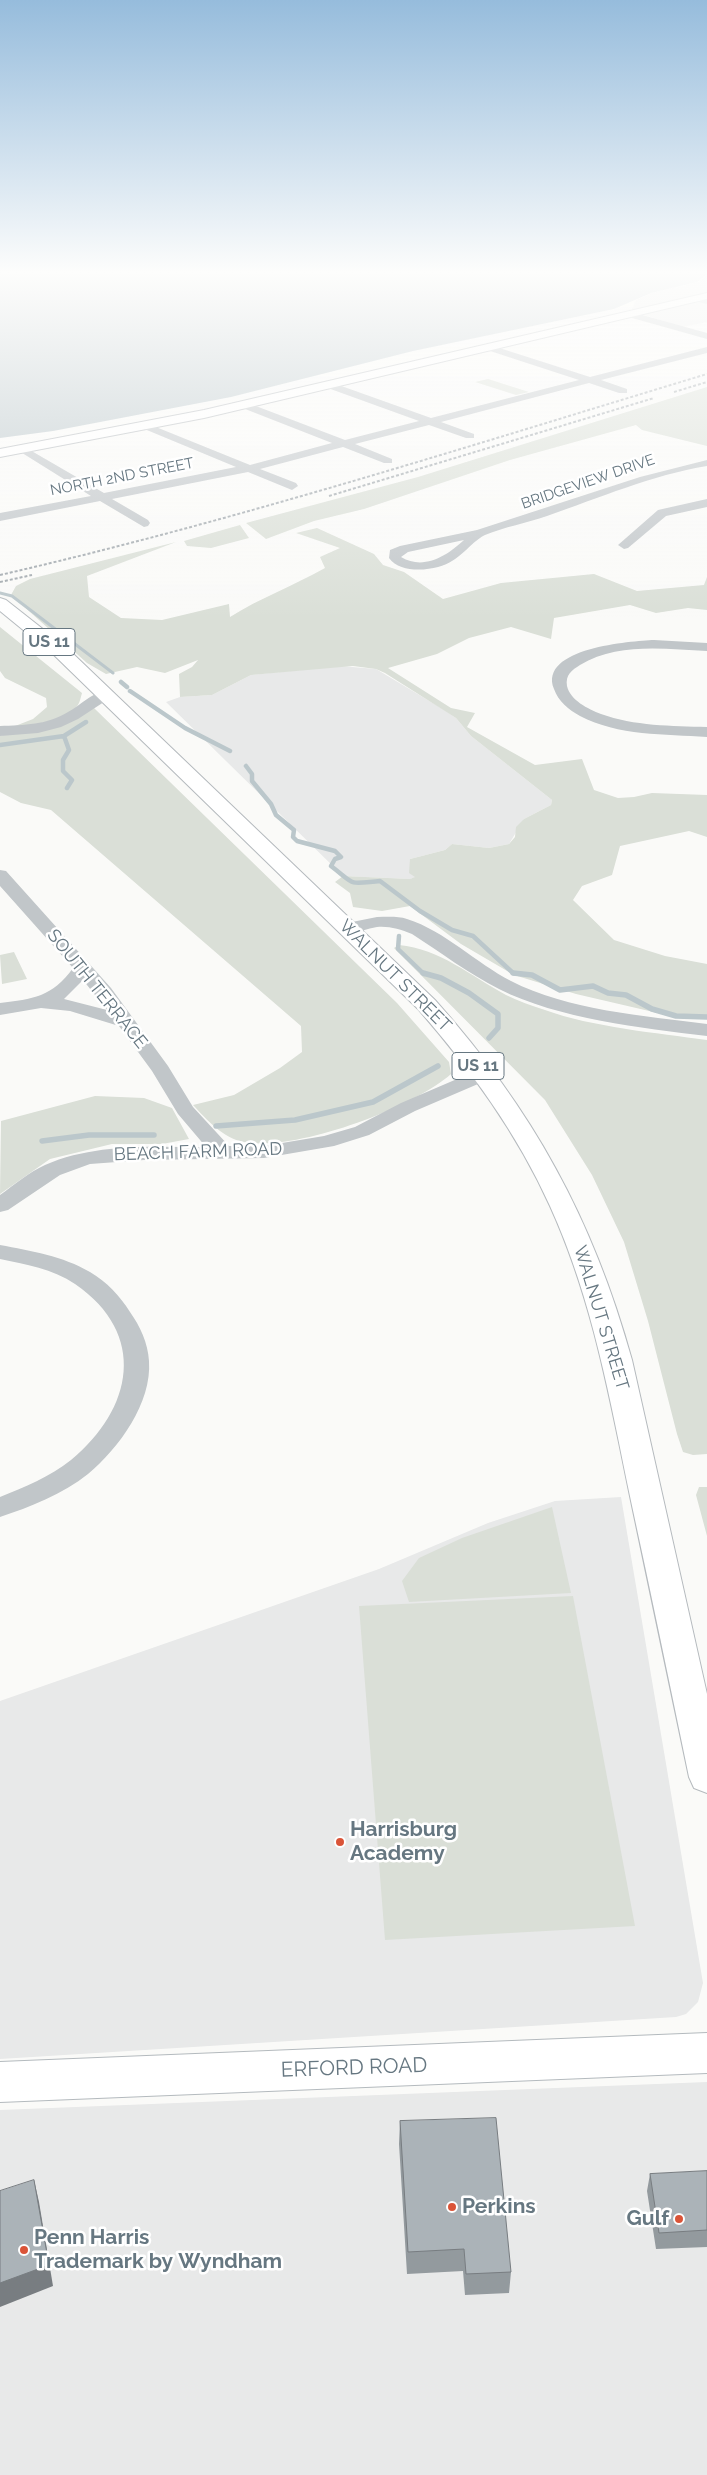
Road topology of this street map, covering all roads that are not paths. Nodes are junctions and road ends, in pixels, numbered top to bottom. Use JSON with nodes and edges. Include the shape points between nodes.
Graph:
{"nodes":[{"id":1,"x":318,"y":388,"type":"edge"},
{"id":2,"x":336,"y":388,"type":"edge"},
{"id":3,"x":565,"y":388,"type":"edge"},
{"id":4,"x":611,"y":388,"type":"edge"},
{"id":5,"x":623,"y":391,"type":"dead end"},
{"id":6,"x":244,"y":405,"type":"junction"},
{"id":7,"x":430,"y":422,"type":"junction"},
{"id":8,"x":146,"y":426,"type":"junction"},
{"id":9,"x":470,"y":436,"type":"dead end"},
{"id":10,"x":342,"y":444,"type":"junction"},
{"id":11,"x":23,"y":448,"type":"junction"},
{"id":12,"x":0,"y":453,"type":"edge"},
{"id":13,"x":388,"y":461,"type":"dead end"},
{"id":14,"x":707,"y":463,"type":"edge"},
{"id":15,"x":250,"y":468,"type":"junction"},
{"id":16,"x":292,"y":486,"type":"dead end"},
{"id":17,"x":102,"y":497,"type":"junction"},
{"id":18,"x":707,"y":503,"type":"edge"},
{"id":19,"x":0,"y":518,"type":"edge"},
{"id":20,"x":144,"y":523,"type":"dead end"},
{"id":21,"x":479,"y":533,"type":"junction"},
{"id":22,"x":624,"y":545,"type":"dead end"},
{"id":23,"x":0,"y":603,"type":"edge"},
{"id":24,"x":707,"y":647,"type":"edge"},
{"id":25,"x":106,"y":695,"type":"junction"},
{"id":26,"x":0,"y":731,"type":"edge"},
{"id":27,"x":707,"y":732,"type":"edge"},
{"id":28,"x":0,"y":876,"type":"edge"},
{"id":29,"x":348,"y":928,"type":"junction"},
{"id":30,"x":82,"y":968,"type":"junction"},
{"id":31,"x":45,"y":1003,"type":"junction"},
{"id":32,"x":0,"y":1009,"type":"edge"},
{"id":33,"x":127,"y":1022,"type":"junction"},
{"id":34,"x":707,"y":1030,"type":"edge"},
{"id":35,"x":484,"y":1074,"type":"junction"},
{"id":36,"x":224,"y":1154,"type":"junction"},
{"id":37,"x":0,"y":1205,"type":"edge"},
{"id":38,"x":0,"y":1252,"type":"edge"},
{"id":39,"x":0,"y":1507,"type":"edge"},
{"id":40,"x":707,"y":1777,"type":"edge"},
{"id":41,"x":707,"y":2053,"type":"edge"},
{"id":42,"x":0,"y":2082,"type":"edge"}],
"edges":[{"from":1,"to":6,"type":"main road"},
{"from":2,"to":7,"type":"street"},
{"from":3,"to":7,"type":"street","name":"NORTH 2ND STREET"},
{"from":4,"to":5,"type":"street"},
{"from":6,"to":8,"type":"main road"},
{"from":6,"to":10,"type":"street"},
{"from":7,"to":9,"type":"street"},
{"from":7,"to":10,"type":"street","name":"NORTH 2ND STREET"},
{"from":8,"to":11,"type":"main road"},
{"from":8,"to":15,"type":"street"},
{"from":10,"to":13,"type":"street"},
{"from":10,"to":15,"type":"street","name":"NORTH 2ND STREET"},
{"from":11,"to":12,"type":"main road"},
{"from":11,"to":17,"type":"street"},
{"from":14,"to":21,"type":"street","name":"BRIDGEVIEW DRIVE","via":[[670,470],[521,522]]},
{"from":15,"to":16,"type":"street"},
{"from":15,"to":17,"type":"street","name":"NORTH 2ND STREET"},
{"from":17,"to":19,"type":"street","name":"NORTH 2ND STREET"},
{"from":17,"to":20,"type":"street"},
{"from":18,"to":22,"type":"street","via":[[662,513]]},
{"from":21,"to":21,"type":"street","name":"BRIDGEVIEW DRIVE","via":[[438,564],[409,565],[395,558],[395,553],[404,549]]},
{"from":23,"to":25,"type":"main road","name":"WALNUT STREET","number":"US 11","via":[[61,652]]},
{"from":24,"to":27,"type":"street","via":[[645,645],[604,650],[568,666],[558,684],[574,704],[596,717],[638,727]]},
{"from":25,"to":26,"type":"street","via":[[92,700],[59,722]]},
{"from":25,"to":29,"type":"main road","name":"WALNUT STREET","number":"US 11"},
{"from":28,"to":30,"type":"street","name":"SOUTH TERRACE"},
{"from":29,"to":34,"type":"street","via":[[378,922],[402,923],[505,985],[547,1002],[634,1021]]},
{"from":29,"to":35,"type":"main road","name":"WALNUT STREET","number":"US 11","via":[[427,1005]]},
{"from":30,"to":31,"type":"street","via":[[63,992]]},
{"from":30,"to":33,"type":"street","name":"SOUTH TERRACE"},
{"from":31,"to":32,"type":"street"},
{"from":31,"to":33,"type":"street","via":[[72,1005]]},
{"from":33,"to":36,"type":"street","name":"SOUTH TERRACE","via":[[185,1110]]},
{"from":35,"to":36,"type":"street","name":"BEACH FARM ROAD","via":[[349,1136],[293,1148]]},
{"from":35,"to":40,"type":"main road","name":"WALNUT STREET","number":"US 11","via":[[520,1126],[552,1184],[593,1280],[624,1394]]},
{"from":36,"to":37,"type":"street","name":"BEACH FARM ROAD","via":[[88,1158],[52,1170]]},
{"from":38,"to":39,"type":"street","via":[[51,1263],[103,1292],[128,1323],[136,1344],[138,1364],[134,1387],[123,1414],[94,1454],[40,1492]]},
{"from":41,"to":42,"type":"main road","name":"ERFORD ROAD"}]}
